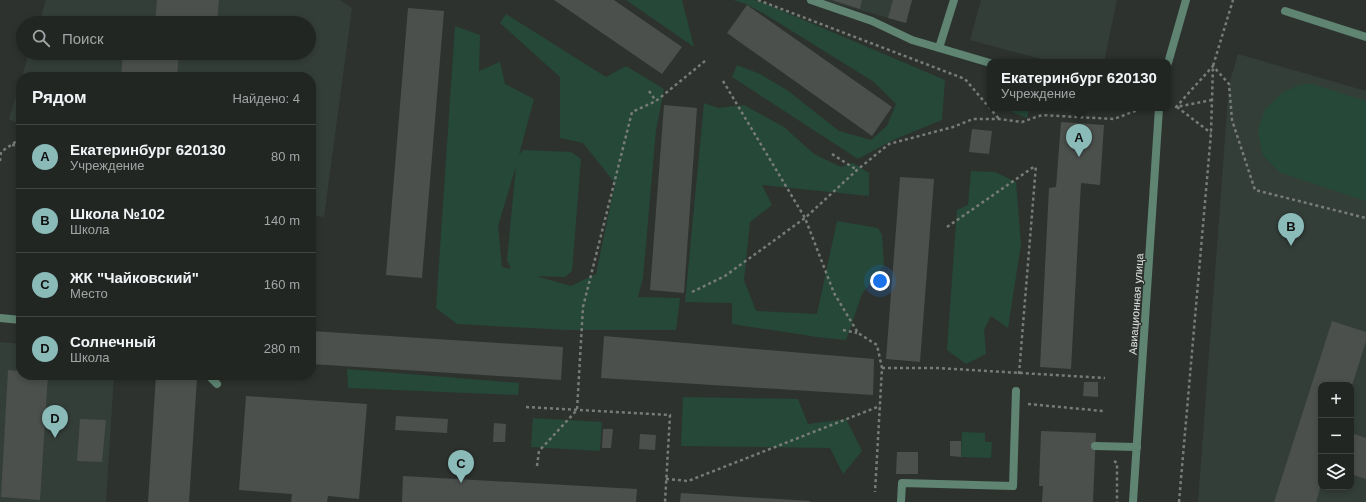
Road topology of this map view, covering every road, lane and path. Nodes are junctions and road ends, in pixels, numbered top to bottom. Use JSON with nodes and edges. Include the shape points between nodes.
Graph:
{"nodes":[{"id":1,"x":758,"y":0,"type":"edge"},
{"id":2,"x":811,"y":0,"type":"edge"},
{"id":3,"x":954,"y":0,"type":"edge"},
{"id":4,"x":1186,"y":0,"type":"edge"},
{"id":5,"x":1233,"y":0,"type":"edge"},
{"id":6,"x":1285,"y":11,"type":"dead end"},
{"id":7,"x":1366,"y":37,"type":"edge"},
{"id":8,"x":939,"y":48,"type":"junction"},
{"id":9,"x":1169,"y":59,"type":"edge"},
{"id":10,"x":705,"y":61,"type":"dead end"},
{"id":11,"x":987,"y":62,"type":"edge"},
{"id":12,"x":1213,"y":66,"type":"junction"},
{"id":13,"x":724,"y":82,"type":"dead end"},
{"id":14,"x":650,"y":91,"type":"dead end"},
{"id":15,"x":1212,"y":100,"type":"junction"},
{"id":16,"x":656,"y":101,"type":"junction"},
{"id":17,"x":987,"y":105,"type":"edge"},
{"id":18,"x":1176,"y":107,"type":"junction"},
{"id":19,"x":993,"y":111,"type":"edge"},
{"id":20,"x":1135,"y":111,"type":"edge"},
{"id":21,"x":1159,"y":111,"type":"edge"},
{"id":22,"x":1000,"y":119,"type":"junction"},
{"id":23,"x":1211,"y":133,"type":"junction"},
{"id":24,"x":16,"y":142,"type":"edge"},
{"id":25,"x":12,"y":145,"type":"junction"},
{"id":26,"x":16,"y":145,"type":"edge"},
{"id":27,"x":832,"y":154,"type":"dead end"},
{"id":28,"x":0,"y":162,"type":"edge"},
{"id":29,"x":857,"y":170,"type":"junction"},
{"id":30,"x":805,"y":218,"type":"junction"},
{"id":31,"x":1366,"y":218,"type":"edge"},
{"id":32,"x":947,"y":227,"type":"dead end"},
{"id":33,"x":692,"y":292,"type":"dead end"},
{"id":34,"x":0,"y":318,"type":"edge"},
{"id":35,"x":16,"y":320,"type":"edge"},
{"id":36,"x":843,"y":330,"type":"dead end"},
{"id":37,"x":858,"y":333,"type":"junction"},
{"id":38,"x":882,"y":368,"type":"junction"},
{"id":39,"x":1019,"y":374,"type":"junction"},
{"id":40,"x":1105,"y":378,"type":"dead end"},
{"id":41,"x":213,"y":380,"type":"edge"},
{"id":42,"x":217,"y":384,"type":"dead end"},
{"id":43,"x":1016,"y":391,"type":"dead end"},
{"id":44,"x":1042,"y":405,"type":"dead end"},
{"id":45,"x":880,"y":406,"type":"junction"},
{"id":46,"x":526,"y":407,"type":"dead end"},
{"id":47,"x":577,"y":410,"type":"junction"},
{"id":48,"x":1103,"y":411,"type":"dead end"},
{"id":49,"x":1095,"y":446,"type":"dead end"},
{"id":50,"x":1137,"y":447,"type":"junction"},
{"id":51,"x":1112,"y":459,"type":"dead end"},
{"id":52,"x":537,"y":466,"type":"dead end"},
{"id":53,"x":666,"y":479,"type":"junction"},
{"id":54,"x":875,"y":492,"type":"dead end"},
{"id":55,"x":665,"y":502,"type":"edge"},
{"id":56,"x":901,"y":502,"type":"edge"},
{"id":57,"x":1117,"y":502,"type":"edge"},
{"id":58,"x":1133,"y":502,"type":"edge"},
{"id":59,"x":1179,"y":502,"type":"edge"}],
"edges":[{"from":1,"to":17,"type":"path","via":[[964,79]]},
{"from":2,"to":8,"type":"street","via":[[872,20],[912,40]]},
{"from":3,"to":8,"type":"street"},
{"from":4,"to":9,"type":"street"},
{"from":5,"to":12,"type":"path"},
{"from":6,"to":7,"type":"street"},
{"from":8,"to":11,"type":"street"},
{"from":10,"to":16,"type":"path"},
{"from":12,"to":15,"type":"path"},
{"from":12,"to":18,"type":"path"},
{"from":12,"to":31,"type":"path","via":[[1229,84],[1232,120],[1255,190]]},
{"from":13,"to":30,"type":"path"},
{"from":14,"to":16,"type":"path"},
{"from":15,"to":18,"type":"path"},
{"from":15,"to":23,"type":"path"},
{"from":16,"to":47,"type":"path","via":[[632,112],[583,307]]},
{"from":18,"to":23,"type":"path"},
{"from":19,"to":22,"type":"path"},
{"from":20,"to":22,"type":"path","via":[[1114,119],[1042,115],[1022,122]]},
{"from":21,"to":50,"type":"street","name":"Авиационная улица"},
{"from":22,"to":29,"type":"path","via":[[973,119],[889,144]]},
{"from":23,"to":59,"type":"path"},
{"from":24,"to":25,"type":"path"},
{"from":25,"to":26,"type":"path"},
{"from":25,"to":28,"type":"path","via":[[1,152]]},
{"from":27,"to":29,"type":"path"},
{"from":29,"to":30,"type":"path"},
{"from":30,"to":33,"type":"path","via":[[725,276]]},
{"from":30,"to":37,"type":"path","via":[[834,292]]},
{"from":32,"to":39,"type":"path","via":[[1036,165]]},
{"from":34,"to":35,"type":"street"},
{"from":36,"to":37,"type":"path"},
{"from":37,"to":38,"type":"path","via":[[877,345]]},
{"from":38,"to":39,"type":"path","via":[[937,368]]},
{"from":38,"to":45,"type":"path"},
{"from":39,"to":40,"type":"path"},
{"from":41,"to":42,"type":"street"},
{"from":43,"to":56,"type":"street","via":[[1013,486],[902,483]]},
{"from":44,"to":48,"type":"path"},
{"from":45,"to":53,"type":"path","via":[[688,481]]},
{"from":45,"to":54,"type":"path"},
{"from":46,"to":47,"type":"path"},
{"from":47,"to":52,"type":"path","via":[[539,451]]},
{"from":47,"to":53,"type":"path","via":[[670,415]]},
{"from":49,"to":50,"type":"street"},
{"from":50,"to":58,"type":"street","name":"Авиационная улица"},
{"from":51,"to":57,"type":"path","via":[[1117,464]]},
{"from":53,"to":55,"type":"path"}]}
